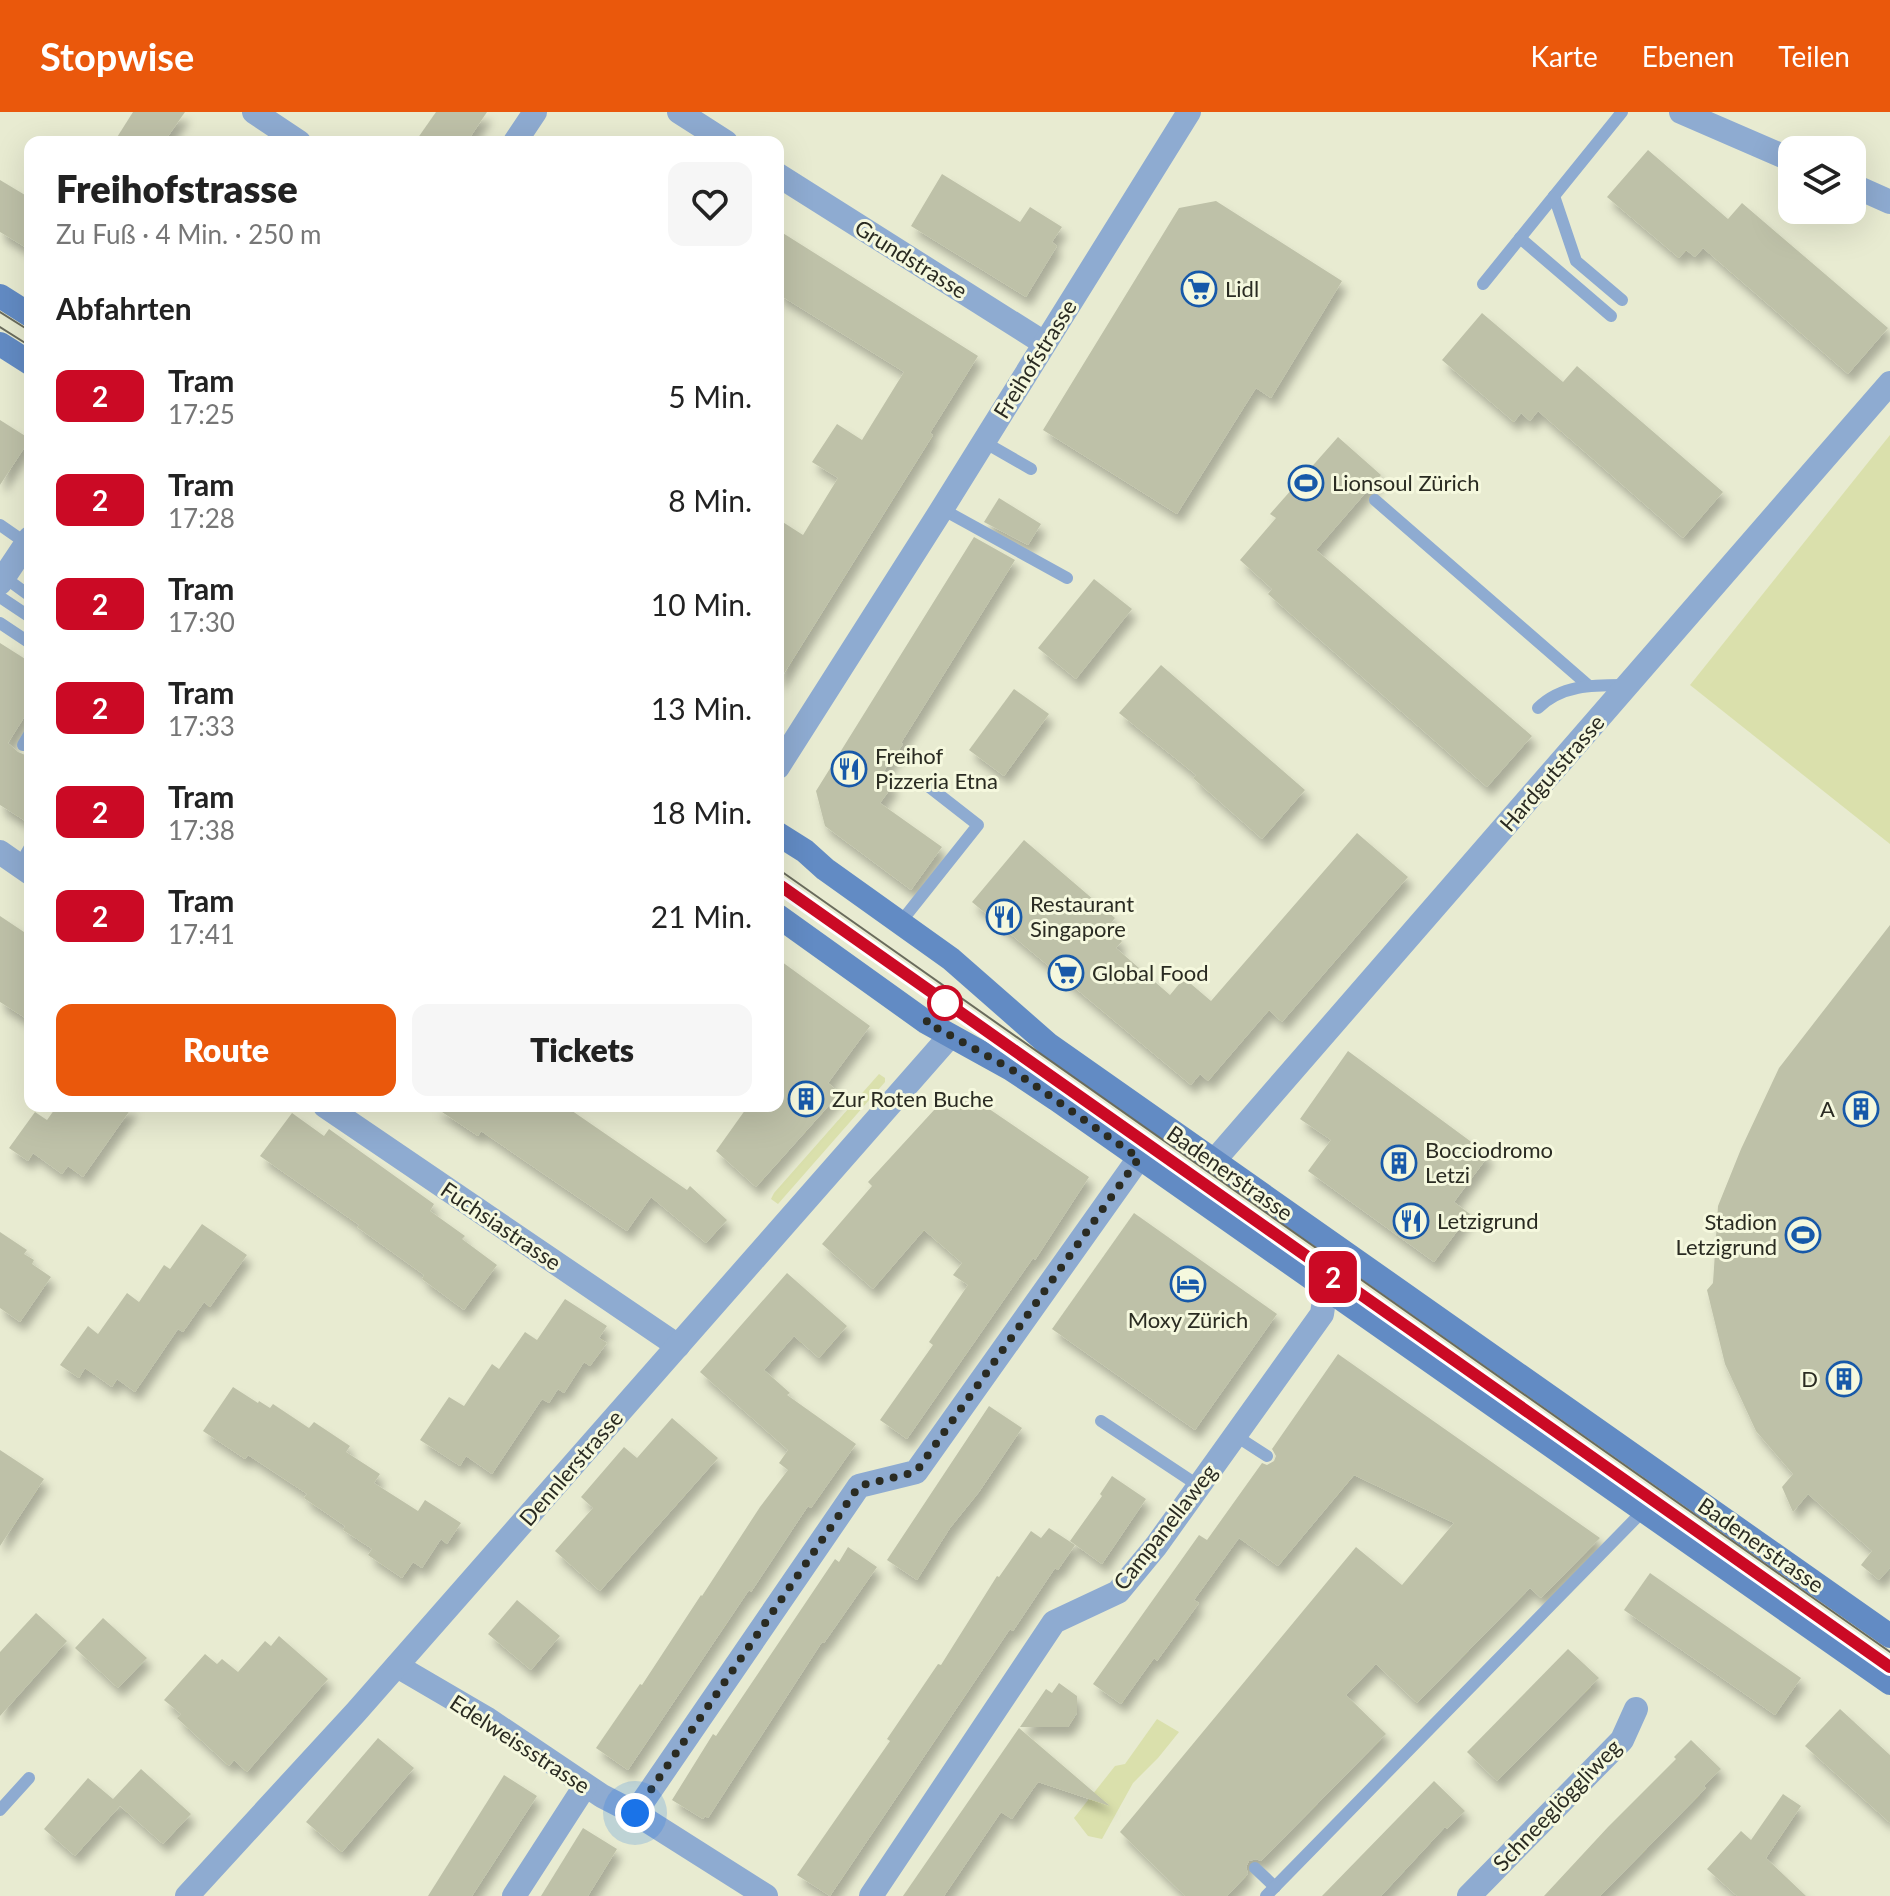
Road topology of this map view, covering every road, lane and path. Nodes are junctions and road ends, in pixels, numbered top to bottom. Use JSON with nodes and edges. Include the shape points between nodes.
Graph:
{"nodes":[{"id":1,"x":254,"y":112,"type":"edge"},
{"id":2,"x":535,"y":112,"type":"edge"},
{"id":3,"x":679,"y":112,"type":"edge"},
{"id":4,"x":1189,"y":112,"type":"edge"},
{"id":5,"x":1622,"y":112,"type":"edge"},
{"id":6,"x":1681,"y":112,"type":"edge"},
{"id":7,"x":290,"y":136,"type":"edge"},
{"id":8,"x":519,"y":136,"type":"edge"},
{"id":9,"x":717,"y":136,"type":"edge"},
{"id":10,"x":1778,"y":154,"type":"edge"},
{"id":11,"x":784,"y":179,"type":"edge"},
{"id":12,"x":1866,"y":191,"type":"edge"},
{"id":13,"x":1554,"y":196,"type":"junction"},
{"id":14,"x":1890,"y":202,"type":"edge"},
{"id":15,"x":1520,"y":238,"type":"junction"},
{"id":16,"x":1483,"y":284,"type":"dead end"},
{"id":17,"x":0,"y":296,"type":"edge"},
{"id":18,"x":1622,"y":300,"type":"dead end"},
{"id":19,"x":24,"y":311,"type":"edge"},
{"id":20,"x":1611,"y":316,"type":"dead end"},
{"id":21,"x":1044,"y":343,"type":"junction"},
{"id":22,"x":0,"y":344,"type":"edge"},
{"id":23,"x":24,"y":359,"type":"edge"},
{"id":24,"x":1890,"y":383,"type":"edge"},
{"id":25,"x":984,"y":442,"type":"junction"},
{"id":26,"x":1031,"y":469,"type":"dead end"},
{"id":27,"x":1375,"y":500,"type":"dead end"},
{"id":28,"x":942,"y":509,"type":"junction"},
{"id":29,"x":0,"y":525,"type":"edge"},
{"id":30,"x":11,"y":565,"type":"edge"},
{"id":31,"x":1067,"y":578,"type":"dead end"},
{"id":32,"x":24,"y":586,"type":"edge"},
{"id":33,"x":24,"y":601,"type":"edge"},
{"id":34,"x":0,"y":623,"type":"edge"},
{"id":35,"x":24,"y":639,"type":"edge"},
{"id":36,"x":1630,"y":685,"type":"junction"},
{"id":37,"x":1589,"y":686,"type":"junction"},
{"id":38,"x":1538,"y":708,"type":"dead end"},
{"id":39,"x":784,"y":758,"type":"edge"},
{"id":40,"x":928,"y":786,"type":"dead end"},
{"id":41,"x":784,"y":838,"type":"edge"},
{"id":42,"x":784,"y":920,"type":"edge"},
{"id":43,"x":900,"y":923,"type":"junction"},
{"id":44,"x":950,"y":1036,"type":"junction"},
{"id":45,"x":334,"y":1112,"type":"edge"},
{"id":46,"x":1139,"y":1158,"type":"junction"},
{"id":47,"x":1213,"y":1162,"type":"junction"},
{"id":48,"x":1330,"y":1292,"type":"junction"},
{"id":49,"x":678,"y":1346,"type":"junction"},
{"id":50,"x":1101,"y":1421,"type":"dead end"},
{"id":51,"x":1236,"y":1436,"type":"junction"},
{"id":52,"x":1267,"y":1456,"type":"dead end"},
{"id":53,"x":1199,"y":1486,"type":"junction"},
{"id":54,"x":1643,"y":1511,"type":"junction"},
{"id":55,"x":1890,"y":1636,"type":"edge"},
{"id":56,"x":397,"y":1666,"type":"junction"},
{"id":57,"x":1890,"y":1683,"type":"edge"},
{"id":58,"x":1636,"y":1709,"type":"dead end"},
{"id":59,"x":29,"y":1778,"type":"dead end"},
{"id":60,"x":585,"y":1786,"type":"junction"},
{"id":61,"x":0,"y":1810,"type":"edge"},
{"id":62,"x":635,"y":1813,"type":"junction"},
{"id":63,"x":1255,"y":1868,"type":"dead end"},
{"id":64,"x":1271,"y":1892,"type":"edge"},
{"id":65,"x":187,"y":1896,"type":"edge"},
{"id":66,"x":514,"y":1896,"type":"edge"},
{"id":67,"x":766,"y":1896,"type":"edge"},
{"id":68,"x":871,"y":1896,"type":"edge"},
{"id":69,"x":1469,"y":1896,"type":"edge"}],
"edges":[{"from":1,"to":7,"type":"street"},
{"from":2,"to":8,"type":"street"},
{"from":3,"to":9,"type":"street"},
{"from":4,"to":21,"type":"street","name":"Freihofstrasse"},
{"from":5,"to":13,"type":"lane"},
{"from":6,"to":10,"type":"street"},
{"from":11,"to":21,"type":"street","name":"Grundstrasse"},
{"from":12,"to":14,"type":"street"},
{"from":13,"to":15,"type":"lane"},
{"from":13,"to":18,"type":"lane","via":[[1576,261]]},
{"from":15,"to":16,"type":"lane"},
{"from":15,"to":20,"type":"lane"},
{"from":17,"to":19,"type":"street"},
{"from":21,"to":25,"type":"street","name":"Freihofstrasse"},
{"from":22,"to":23,"type":"street"},
{"from":24,"to":36,"type":"street","name":"Hardgutstrasse"},
{"from":25,"to":26,"type":"lane"},
{"from":25,"to":28,"type":"street","name":"Freihofstrasse"},
{"from":27,"to":37,"type":"lane"},
{"from":28,"to":31,"type":"lane"},
{"from":28,"to":39,"type":"street","name":"Freihofstrasse"},
{"from":29,"to":30,"type":"lane"},
{"from":30,"to":32,"type":"lane"},
{"from":30,"to":33,"type":"lane"},
{"from":34,"to":35,"type":"lane"},
{"from":36,"to":37,"type":"lane"},
{"from":36,"to":47,"type":"street","name":"Hardgutstrasse"},
{"from":37,"to":38,"type":"lane","via":[[1549,697]]},
{"from":40,"to":43,"type":"lane","via":[[978,825]]},
{"from":41,"to":43,"type":"street","name":"Badenerstrasse"},
{"from":42,"to":44,"type":"street","name":"Badenerstrasse"},
{"from":43,"to":47,"type":"street","name":"Badenerstrasse","via":[[951,959],[1048,1044]]},
{"from":44,"to":46,"type":"street","name":"Badenerstrasse","via":[[1011,1069]]},
{"from":44,"to":49,"type":"street","name":"Dennlerstrasse"},
{"from":45,"to":49,"type":"street","name":"Fuchsiastrasse"},
{"from":46,"to":48,"type":"street","name":"Badenerstrasse"},
{"from":46,"to":62,"type":"street","via":[[916,1472],[859,1486]]},
{"from":47,"to":55,"type":"street","name":"Badenerstrasse"},
{"from":48,"to":51,"type":"street","name":"Campanellaweg","via":[[1322,1314]]},
{"from":48,"to":54,"type":"street","name":"Badenerstrasse"},
{"from":49,"to":56,"type":"street","name":"Dennlerstrasse"},
{"from":50,"to":53,"type":"lane"},
{"from":51,"to":52,"type":"lane"},
{"from":51,"to":53,"type":"street","name":"Campanellaweg"},
{"from":53,"to":68,"type":"street","name":"Campanellaweg","via":[[1118,1592],[1054,1622]]},
{"from":54,"to":57,"type":"street","name":"Badenerstrasse"},
{"from":54,"to":64,"type":"lane"},
{"from":56,"to":60,"type":"street","name":"Edelweissstrasse","via":[[486,1718]]},
{"from":56,"to":65,"type":"street","name":"Dennlerstrasse"},
{"from":58,"to":69,"type":"street","name":"Schneeglöggliweg","via":[[1622,1740]]},
{"from":59,"to":61,"type":"lane"},
{"from":60,"to":62,"type":"street","name":"Edelweissstrasse"},
{"from":60,"to":66,"type":"street"},
{"from":62,"to":67,"type":"street","name":"Edelweissstrasse"},
{"from":63,"to":64,"type":"lane"}]}
